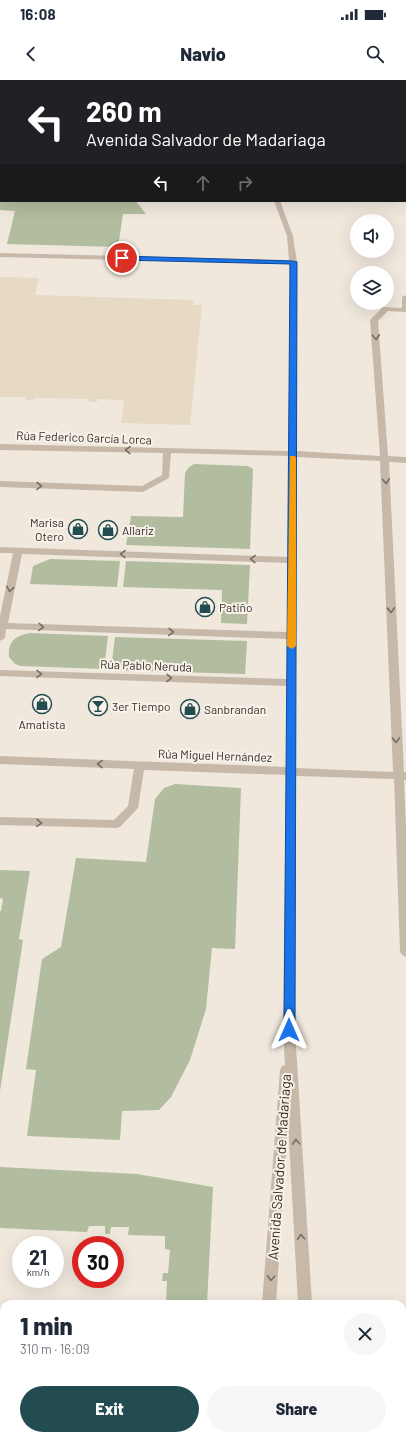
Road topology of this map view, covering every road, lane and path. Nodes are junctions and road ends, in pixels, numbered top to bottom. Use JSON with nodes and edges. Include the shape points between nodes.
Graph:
{"nodes":[{"id":1,"x":277,"y":202,"type":"edge"},
{"id":2,"x":0,"y":255,"type":"edge"},
{"id":3,"x":293,"y":262,"type":"junction"},
{"id":4,"x":406,"y":297,"type":"edge"},
{"id":5,"x":406,"y":309,"type":"edge"},
{"id":6,"x":0,"y":447,"type":"edge"},
{"id":7,"x":167,"y":452,"type":"junction"},
{"id":8,"x":293,"y":454,"type":"junction"},
{"id":9,"x":385,"y":459,"type":"junction"},
{"id":10,"x":406,"y":460,"type":"edge"},
{"id":11,"x":0,"y":484,"type":"edge"},
{"id":12,"x":0,"y":550,"type":"edge"},
{"id":13,"x":18,"y":551,"type":"junction"},
{"id":14,"x":292,"y":560,"type":"junction"},
{"id":15,"x":2,"y":626,"type":"junction"},
{"id":16,"x":292,"y":636,"type":"junction"},
{"id":17,"x":0,"y":638,"type":"edge"},
{"id":18,"x":0,"y":672,"type":"edge"},
{"id":19,"x":291,"y":683,"type":"junction"},
{"id":20,"x":0,"y":760,"type":"edge"},
{"id":21,"x":139,"y":766,"type":"junction"},
{"id":22,"x":291,"y":771,"type":"junction"},
{"id":23,"x":402,"y":775,"type":"edge"},
{"id":24,"x":0,"y":821,"type":"edge"},
{"id":25,"x":406,"y":952,"type":"edge"},
{"id":26,"x":289,"y":1030,"type":"junction"},
{"id":27,"x":269,"y":1300,"type":"edge"},
{"id":28,"x":305,"y":1300,"type":"edge"}],
"edges":[{"from":1,"to":3,"type":"street","name":"Avenida Salvador de Madariaga","via":[[290,236]]},
{"from":2,"to":3,"type":"street"},
{"from":3,"to":8,"type":"street","name":"Avenida Salvador de Madariaga"},
{"from":4,"to":5,"type":"street"},
{"from":5,"to":9,"type":"street","one_way":true,"via":[[386,309],[374,320]]},
{"from":7,"to":6,"type":"street","name":"Rúa Federico García Lorca","one_way":true},
{"from":7,"to":8,"type":"street","name":"Rúa Federico García Lorca"},
{"from":11,"to":7,"type":"street","name":"Rúa Federico García Lorca","one_way":true,"via":[[143,489],[166,476]]},
{"from":8,"to":9,"type":"street","name":"Rúa Federico García Lorca"},
{"from":8,"to":14,"type":"street","name":"Avenida Salvador de Madariaga"},
{"from":9,"to":10,"type":"street","name":"Rúa Federico García Lorca"},
{"from":9,"to":23,"type":"street","one_way":true},
{"from":12,"to":13,"type":"street"},
{"from":14,"to":13,"type":"street","one_way":true},
{"from":13,"to":15,"type":"street","one_way":true},
{"from":14,"to":16,"type":"street","name":"Avenida Salvador de Madariaga"},
{"from":15,"to":16,"type":"street","one_way":true},
{"from":15,"to":17,"type":"street"},
{"from":16,"to":19,"type":"street","name":"Avenida Salvador de Madariaga"},
{"from":18,"to":19,"type":"street","name":"Rúa Pablo Neruda","one_way":true},
{"from":19,"to":22,"type":"street","name":"Avenida Salvador de Madariaga"},
{"from":21,"to":20,"type":"street","name":"Rúa Miguel Hernández","one_way":true},
{"from":21,"to":22,"type":"street","name":"Rúa Miguel Hernández"},
{"from":24,"to":21,"type":"street","one_way":true,"via":[[116,824],[133,808]]},
{"from":22,"to":23,"type":"street","name":"Rúa Miguel Hernández"},
{"from":22,"to":26,"type":"street","name":"Avenida Salvador de Madariaga"},
{"from":23,"to":25,"type":"street"},
{"from":26,"to":27,"type":"street","name":"Avenida Salvador de Madariaga","one_way":true},
{"from":28,"to":26,"type":"street","name":"Avenida Salvador de Madariaga","one_way":true}]}
